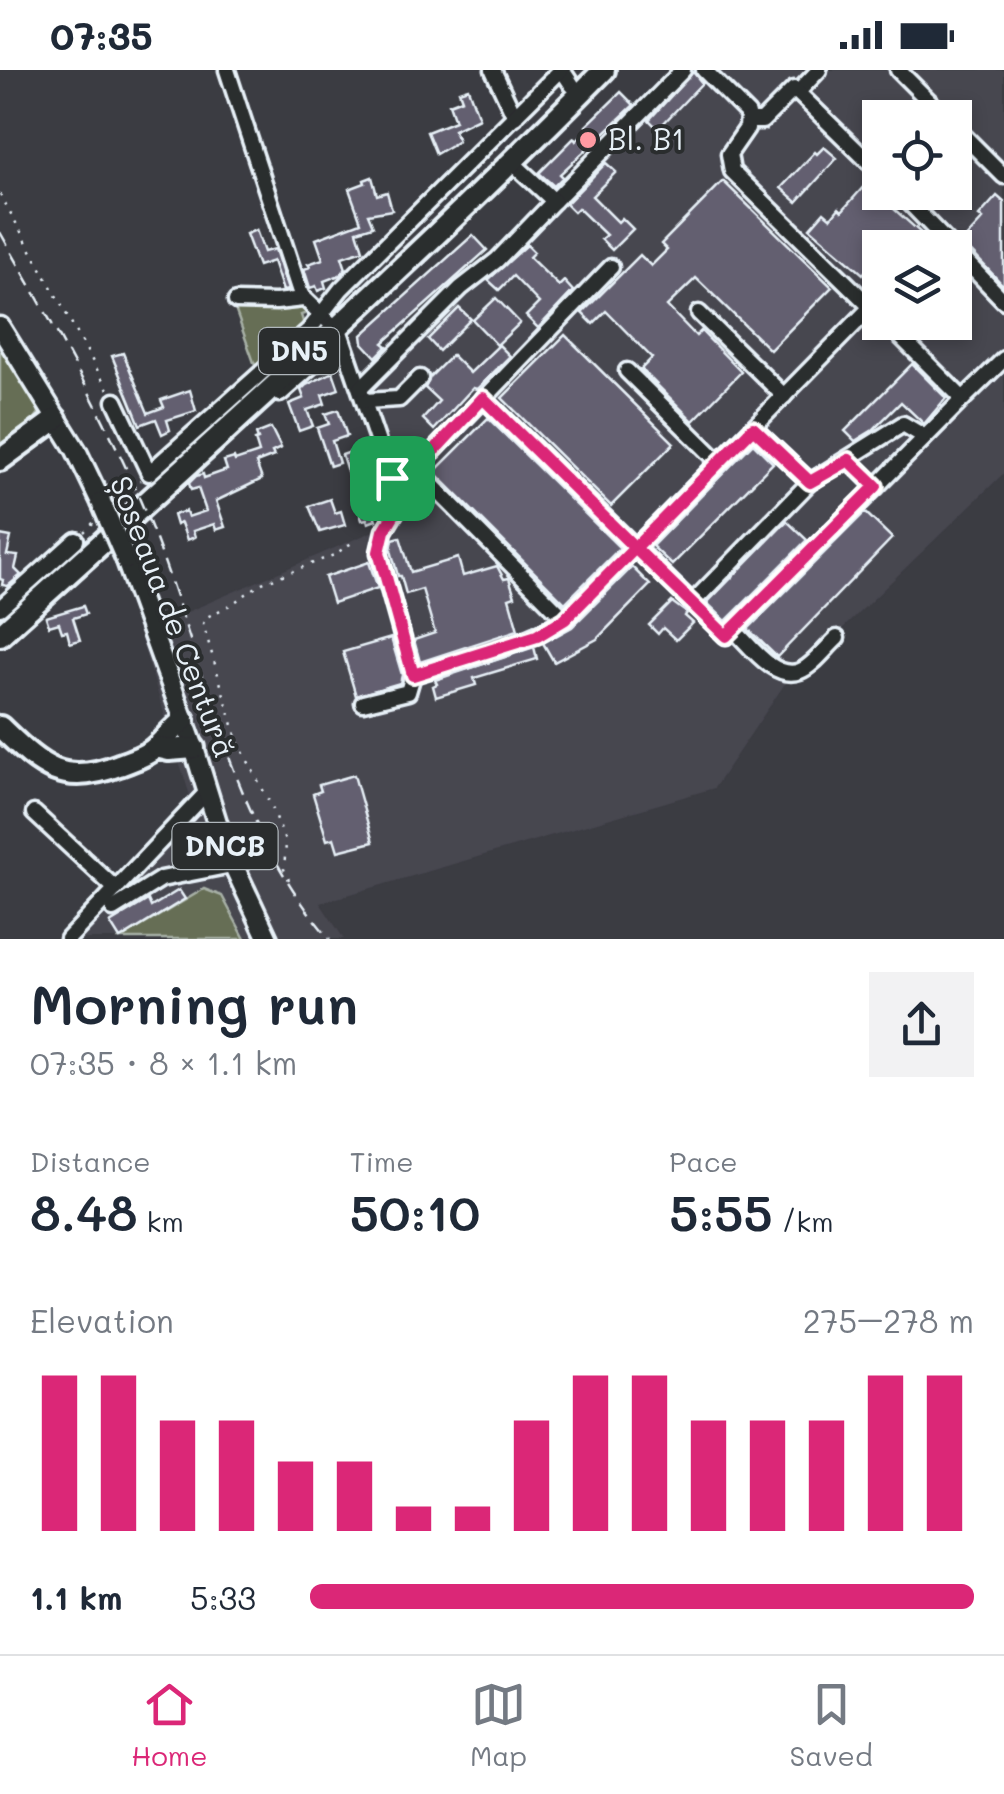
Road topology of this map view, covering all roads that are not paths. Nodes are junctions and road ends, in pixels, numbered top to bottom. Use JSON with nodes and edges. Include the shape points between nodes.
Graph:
{"nodes":[{"id":1,"x":226,"y":70,"type":"edge"},
{"id":2,"x":493,"y":70,"type":"edge"},
{"id":3,"x":604,"y":70,"type":"edge"},
{"id":4,"x":684,"y":70,"type":"edge"},
{"id":5,"x":704,"y":70,"type":"edge"},
{"id":6,"x":732,"y":70,"type":"edge"},
{"id":7,"x":820,"y":70,"type":"edge"},
{"id":8,"x":898,"y":70,"type":"edge"},
{"id":9,"x":571,"y":74,"type":"edge"},
{"id":10,"x":719,"y":84,"type":"junction"},
{"id":11,"x":800,"y":92,"type":"junction"},
{"id":12,"x":928,"y":100,"type":"edge"},
{"id":13,"x":515,"y":117,"type":"junction"},
{"id":14,"x":748,"y":121,"type":"junction"},
{"id":15,"x":972,"y":144,"type":"edge"},
{"id":16,"x":862,"y":155,"type":"edge"},
{"id":17,"x":512,"y":162,"type":"junction"},
{"id":18,"x":1004,"y":176,"type":"edge"},
{"id":19,"x":554,"y":201,"type":"junction"},
{"id":20,"x":916,"y":210,"type":"edge"},
{"id":21,"x":936,"y":230,"type":"edge"},
{"id":22,"x":611,"y":267,"type":"dead end"},
{"id":23,"x":972,"y":268,"type":"edge"},
{"id":24,"x":303,"y":299,"type":"junction"},
{"id":25,"x":862,"y":299,"type":"edge"},
{"id":26,"x":236,"y":301,"type":"dead end"},
{"id":27,"x":1004,"y":301,"type":"edge"},
{"id":28,"x":698,"y":314,"type":"dead end"},
{"id":29,"x":329,"y":322,"type":"junction"},
{"id":30,"x":862,"y":324,"type":"edge"},
{"id":31,"x":0,"y":327,"type":"edge"},
{"id":32,"x":904,"y":340,"type":"edge"},
{"id":33,"x":1004,"y":359,"type":"edge"},
{"id":34,"x":627,"y":372,"type":"dead end"},
{"id":35,"x":420,"y":378,"type":"dead end"},
{"id":36,"x":363,"y":395,"type":"junction"},
{"id":37,"x":784,"y":396,"type":"junction"},
{"id":38,"x":483,"y":398,"type":"junction"},
{"id":39,"x":964,"y":399,"type":"junction"},
{"id":40,"x":115,"y":401,"type":"road end"},
{"id":41,"x":56,"y":419,"type":"junction"},
{"id":42,"x":753,"y":428,"type":"junction"},
{"id":43,"x":925,"y":437,"type":"junction"},
{"id":44,"x":0,"y":460,"type":"edge"},
{"id":45,"x":849,"y":460,"type":"junction"},
{"id":46,"x":719,"y":462,"type":"junction"},
{"id":47,"x":416,"y":470,"type":"junction"},
{"id":48,"x":392,"y":478,"type":"junction"},
{"id":49,"x":810,"y":482,"type":"junction"},
{"id":50,"x":876,"y":486,"type":"junction"},
{"id":51,"x":161,"y":500,"type":"dead end"},
{"id":52,"x":76,"y":540,"type":"dead end"},
{"id":53,"x":635,"y":548,"type":"junction"},
{"id":54,"x":77,"y":576,"type":"dead end"},
{"id":55,"x":4,"y":600,"type":"edge"},
{"id":56,"x":692,"y":603,"type":"junction"},
{"id":57,"x":565,"y":619,"type":"junction"},
{"id":58,"x":0,"y":621,"type":"edge"},
{"id":59,"x":733,"y":628,"type":"junction"},
{"id":60,"x":0,"y":635,"type":"edge"},
{"id":61,"x":837,"y":638,"type":"dead end"},
{"id":62,"x":0,"y":647,"type":"edge"},
{"id":63,"x":413,"y":675,"type":"junction"},
{"id":64,"x":362,"y":703,"type":"dead end"},
{"id":65,"x":184,"y":720,"type":"junction"},
{"id":66,"x":0,"y":727,"type":"edge"},
{"id":67,"x":156,"y":747,"type":"junction"},
{"id":68,"x":194,"y":748,"type":"junction"},
{"id":69,"x":208,"y":792,"type":"junction"},
{"id":70,"x":34,"y":813,"type":"dead end"},
{"id":71,"x":232,"y":865,"type":"junction"},
{"id":72,"x":116,"y":888,"type":"junction"},
{"id":73,"x":113,"y":909,"type":"dead end"},
{"id":74,"x":68,"y":939,"type":"edge"},
{"id":75,"x":268,"y":939,"type":"edge"}],
"edges":[{"from":1,"to":24,"type":"street"},
{"from":2,"to":13,"type":"street"},
{"from":3,"to":17,"type":"highway","number":"DN5"},
{"from":4,"to":19,"type":"street"},
{"from":5,"to":10,"type":"street"},
{"from":6,"to":10,"type":"street"},
{"from":7,"to":11,"type":"street"},
{"from":8,"to":12,"type":"street"},
{"from":9,"to":13,"type":"street"},
{"from":9,"to":29,"type":"highway","number":"DN5"},
{"from":10,"to":14,"type":"street"},
{"from":11,"to":14,"type":"street","via":[[788,93],[762,121]]},
{"from":11,"to":16,"type":"street"},
{"from":13,"to":29,"type":"street"},
{"from":14,"to":25,"type":"street","via":[[729,154],[732,171]]},
{"from":15,"to":18,"type":"street"},
{"from":17,"to":19,"type":"street"},
{"from":17,"to":29,"type":"highway","number":"DN5"},
{"from":19,"to":36,"type":"street","via":[[461,288]]},
{"from":20,"to":21,"type":"street"},
{"from":22,"to":38,"type":"street"},
{"from":23,"to":27,"type":"street"},
{"from":24,"to":26,"type":"street"},
{"from":24,"to":29,"type":"street"},
{"from":28,"to":37,"type":"street"},
{"from":29,"to":36,"type":"street"},
{"from":29,"to":40,"type":"street","via":[[309,330],[148,473]]},
{"from":29,"to":51,"type":"street","via":[[333,347]]},
{"from":29,"to":58,"type":"highway","number":"DN5"},
{"from":29,"to":60,"type":"highway","number":"DN5"},
{"from":30,"to":37,"type":"street"},
{"from":31,"to":41,"type":"main road","name":"Șoseaua de Centură","number":"DNCB"},
{"from":32,"to":39,"type":"street"},
{"from":33,"to":39,"type":"street"},
{"from":34,"to":46,"type":"street"},
{"from":35,"to":36,"type":"street","via":[[398,399]]},
{"from":36,"to":48,"type":"street"},
{"from":37,"to":42,"type":"street"},
{"from":38,"to":47,"type":"street"},
{"from":38,"to":53,"type":"street"},
{"from":39,"to":43,"type":"street"},
{"from":41,"to":44,"type":"highway"},
{"from":41,"to":65,"type":"main road","name":"Șoseaua de Centură","number":"DNCB","bridge":true,"via":[[126,560]]},
{"from":42,"to":46,"type":"street"},
{"from":42,"to":49,"type":"street"},
{"from":43,"to":45,"type":"street","via":[[903,424]]},
{"from":43,"to":50,"type":"street"},
{"from":45,"to":49,"type":"street"},
{"from":45,"to":50,"type":"street"},
{"from":46,"to":53,"type":"street"},
{"from":47,"to":48,"type":"street","via":[[400,482]]},
{"from":47,"to":57,"type":"street"},
{"from":48,"to":63,"type":"street","via":[[400,504],[379,552]]},
{"from":49,"to":56,"type":"street"},
{"from":50,"to":59,"type":"street"},
{"from":52,"to":55,"type":"street"},
{"from":53,"to":56,"type":"street"},
{"from":53,"to":57,"type":"street"},
{"from":54,"to":62,"type":"street"},
{"from":56,"to":59,"type":"street","via":[[726,636]]},
{"from":57,"to":63,"type":"street","via":[[509,648]]},
{"from":59,"to":61,"type":"street","via":[[771,666],[790,673],[802,671]]},
{"from":63,"to":64,"type":"street","via":[[408,692]]},
{"from":65,"to":67,"type":"highway"},
{"from":65,"to":68,"type":"main road","name":"Șoseaua de Centură","number":"DNCB"},
{"from":66,"to":67,"type":"highway","via":[[44,766],[67,775],[107,770]]},
{"from":67,"to":68,"type":"highway"},
{"from":68,"to":69,"type":"main road","name":"Șoseaua de Centură","number":"DNCB"},
{"from":69,"to":71,"type":"main road","name":"Șoseaua de Centură","number":"DNCB"},
{"from":69,"to":72,"type":"street"},
{"from":70,"to":72,"type":"street"},
{"from":71,"to":73,"type":"street","via":[[161,880]]},
{"from":71,"to":75,"type":"main road","name":"Șoseaua de Centură","number":"DNCB"},
{"from":72,"to":74,"type":"street"}]}
